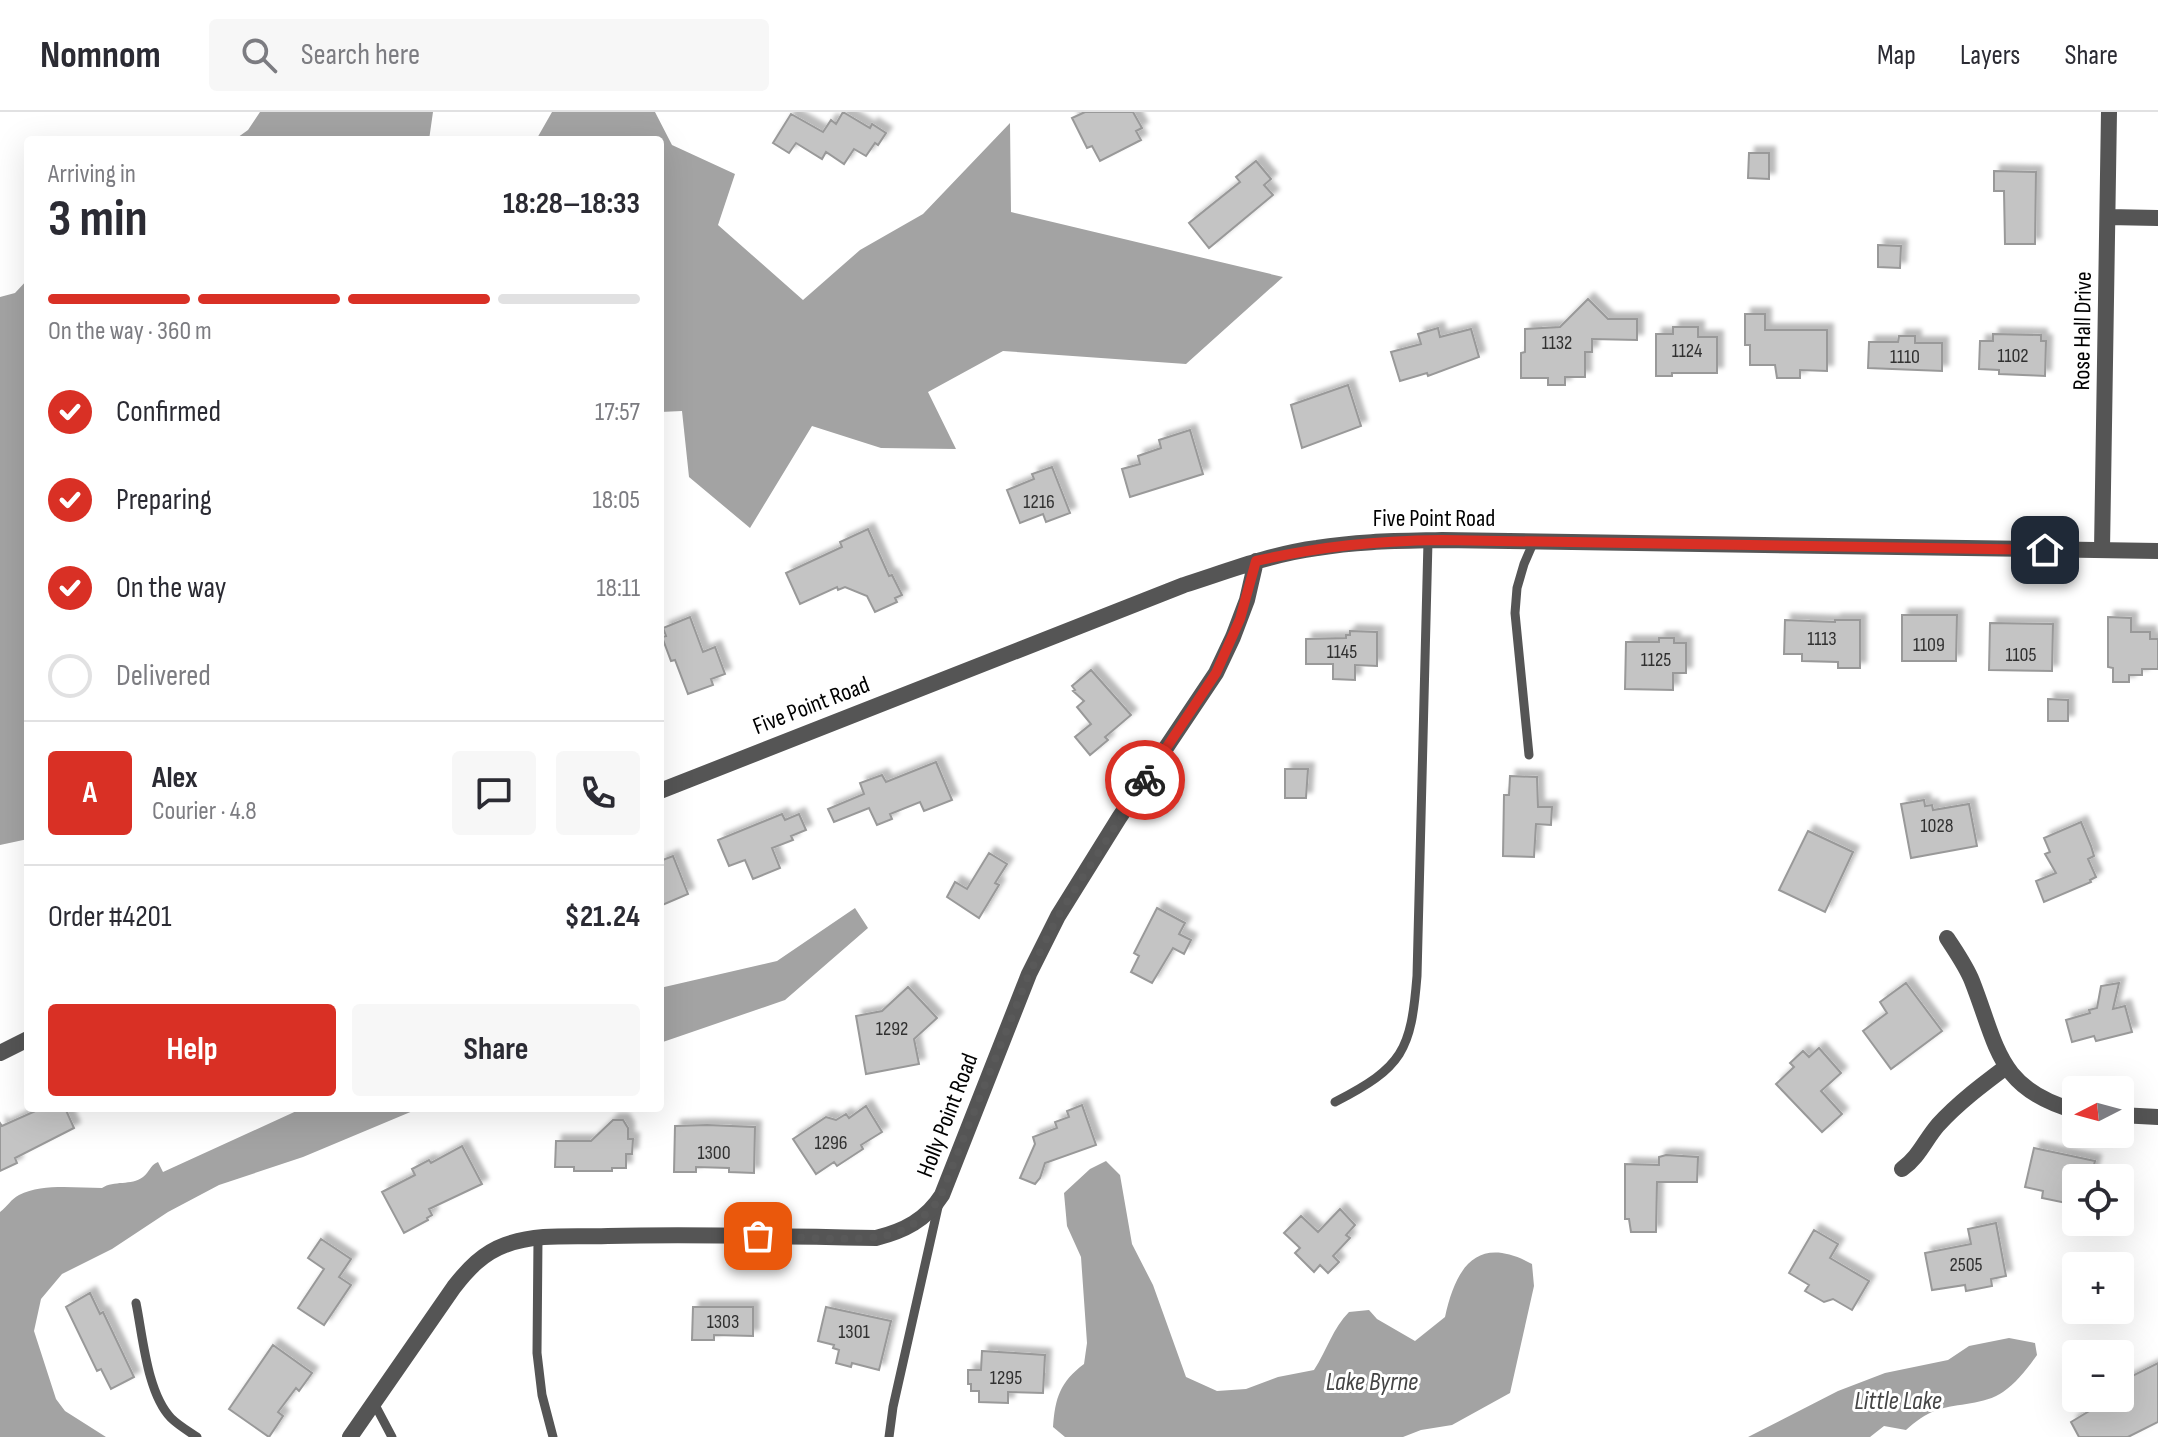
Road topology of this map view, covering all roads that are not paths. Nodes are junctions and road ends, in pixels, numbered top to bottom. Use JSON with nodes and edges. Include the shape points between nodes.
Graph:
{"nodes":[{"id":1,"x":2109,"y":112,"type":"edge"},
{"id":2,"x":2108,"y":217,"type":"junction"},
{"id":3,"x":2158,"y":218,"type":"edge"},
{"id":4,"x":1428,"y":541,"type":"junction"},
{"id":5,"x":1534,"y":541,"type":"junction"},
{"id":6,"x":2102,"y":550,"type":"junction"},
{"id":7,"x":2158,"y":551,"type":"edge"},
{"id":8,"x":1256,"y":561,"type":"junction"},
{"id":9,"x":1529,"y":755,"type":"dead end"},
{"id":10,"x":664,"y":789,"type":"edge"},
{"id":11,"x":1947,"y":938,"type":"dead end"},
{"id":12,"x":24,"y":1041,"type":"edge"},
{"id":13,"x":0,"y":1053,"type":"edge"},
{"id":14,"x":2006,"y":1067,"type":"junction"},
{"id":15,"x":1335,"y":1102,"type":"dead end"},
{"id":16,"x":2062,"y":1106,"type":"edge"},
{"id":17,"x":2134,"y":1116,"type":"edge"},
{"id":18,"x":2158,"y":1117,"type":"edge"},
{"id":19,"x":1902,"y":1169,"type":"dead end"},
{"id":20,"x":939,"y":1200,"type":"junction"},
{"id":21,"x":538,"y":1238,"type":"junction"},
{"id":22,"x":136,"y":1303,"type":"dead end"},
{"id":23,"x":374,"y":1403,"type":"junction"},
{"id":24,"x":197,"y":1437,"type":"edge"},
{"id":25,"x":350,"y":1437,"type":"edge"},
{"id":26,"x":392,"y":1437,"type":"edge"},
{"id":27,"x":553,"y":1437,"type":"edge"},
{"id":28,"x":889,"y":1437,"type":"edge"}],
"edges":[{"from":1,"to":2,"type":"street","name":"Rose Hall Drive"},
{"from":2,"to":3,"type":"street"},
{"from":2,"to":6,"type":"street","name":"Rose Hall Drive"},
{"from":4,"to":5,"type":"street","name":"Five Point Road"},
{"from":4,"to":8,"type":"street","name":"Five Point Road","via":[[1364,542]]},
{"from":4,"to":15,"type":"lane","via":[[1413,1023],[1402,1051],[1383,1074]]},
{"from":5,"to":6,"type":"street","name":"Five Point Road"},
{"from":5,"to":9,"type":"lane","via":[[1517,588],[1515,613]]},
{"from":6,"to":7,"type":"street","name":"Five Point Road"},
{"from":8,"to":10,"type":"street","name":"Five Point Road"},
{"from":8,"to":20,"type":"street","name":"Holly Point Road","via":[[1238,625],[1216,673],[1058,916],[1029,974]]},
{"from":11,"to":14,"type":"street","via":[[1972,981]]},
{"from":12,"to":13,"type":"street"},
{"from":14,"to":16,"type":"street","via":[[2027,1089]]},
{"from":14,"to":19,"type":"street","via":[[1954,1109],[1916,1159]]},
{"from":17,"to":18,"type":"street"},
{"from":20,"to":21,"type":"street","name":"Holly Point Road","via":[[914,1224],[876,1238]]},
{"from":20,"to":28,"type":"lane"},
{"from":21,"to":23,"type":"street","name":"Holly Point Road","via":[[506,1244],[470,1267]]},
{"from":21,"to":27,"type":"lane","via":[[537,1353]]},
{"from":22,"to":24,"type":"lane","via":[[161,1405]]},
{"from":23,"to":25,"type":"street","name":"Holly Point Road"},
{"from":23,"to":26,"type":"lane"}]}
